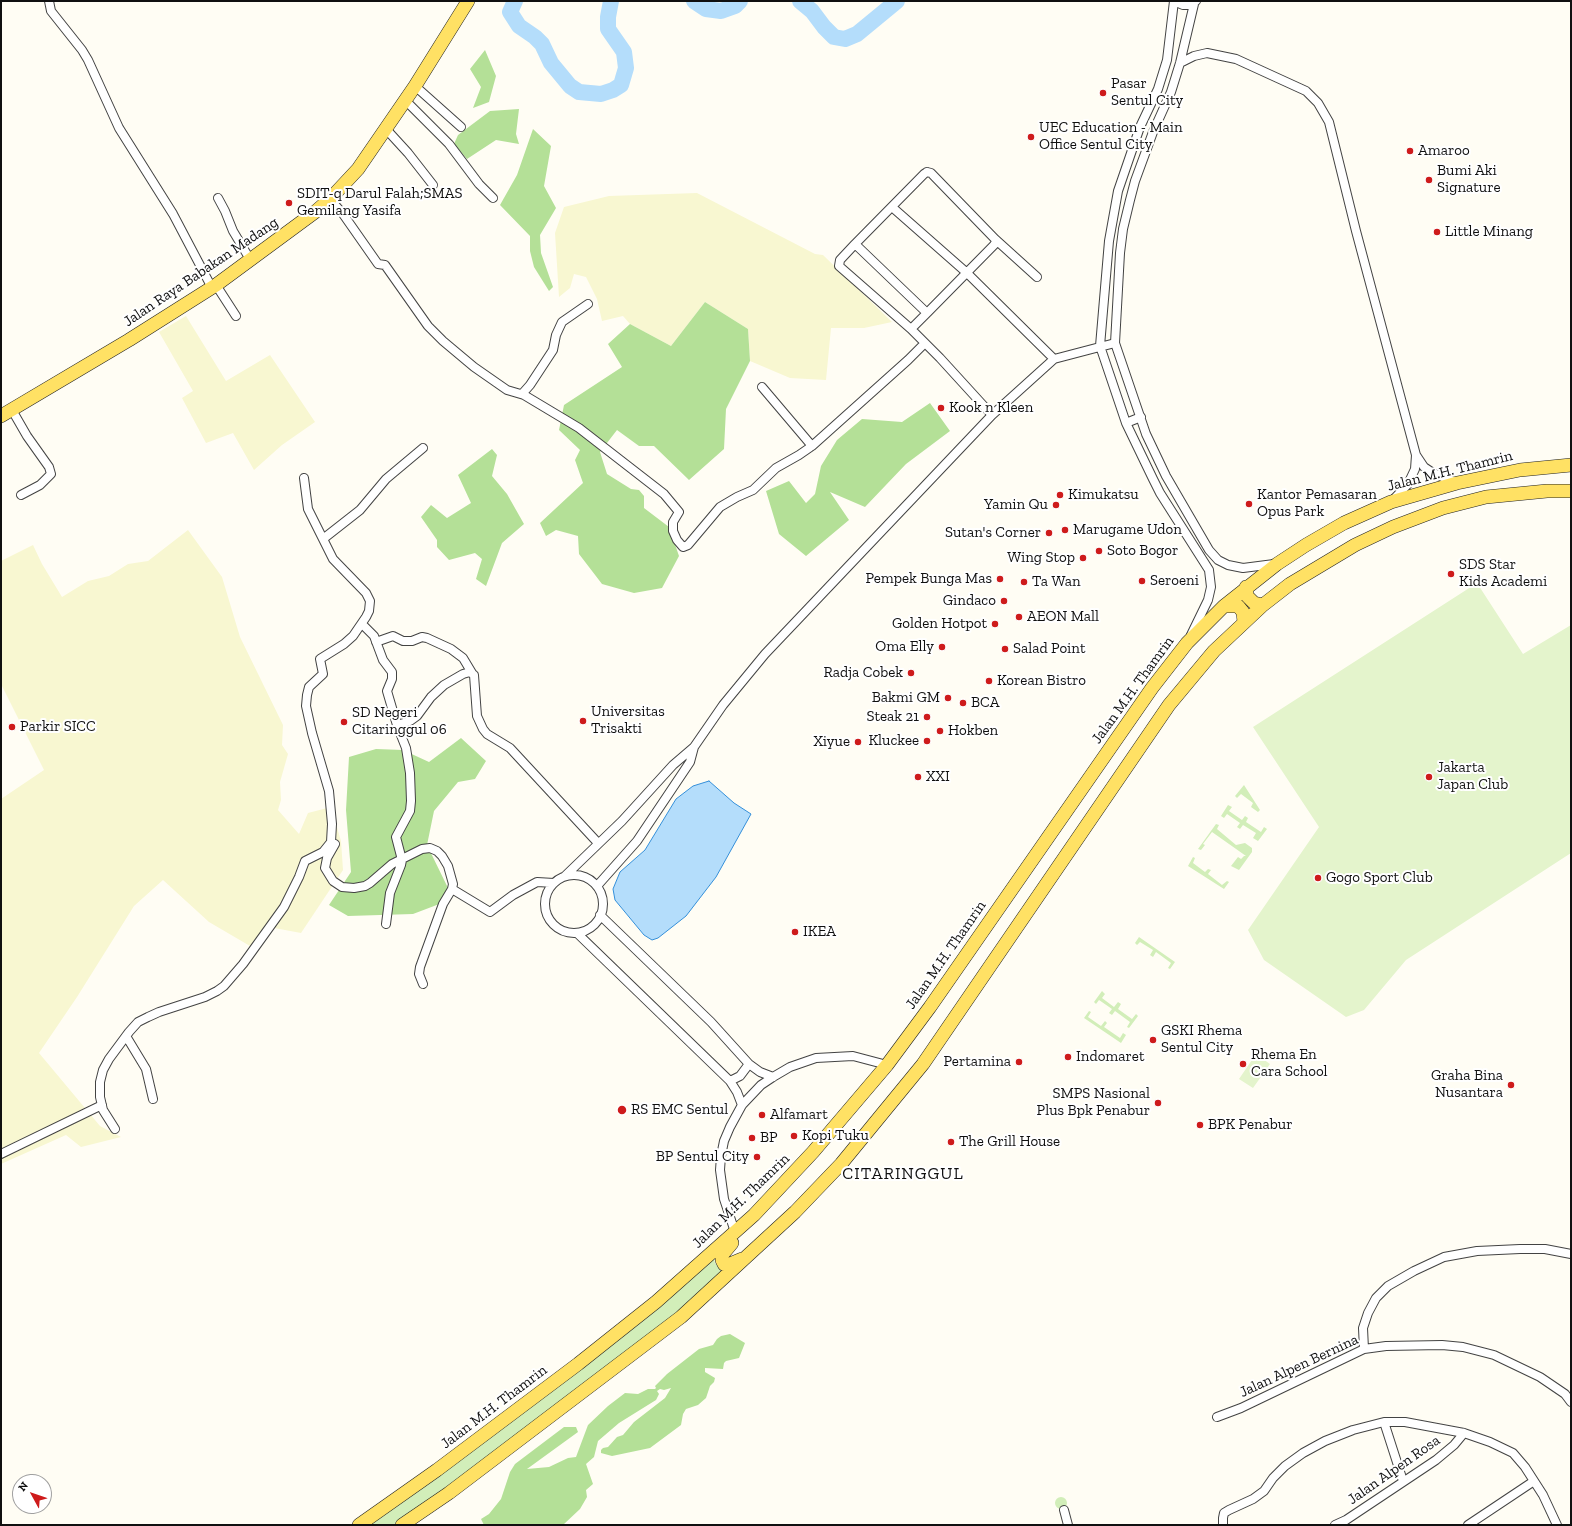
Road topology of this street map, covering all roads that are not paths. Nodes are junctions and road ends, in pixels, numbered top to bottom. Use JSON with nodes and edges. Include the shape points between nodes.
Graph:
{"nodes":[{"id":1,"x":49,"y":1,"type":"edge"},
{"id":2,"x":468,"y":1,"type":"edge"},
{"id":3,"x":1174,"y":1,"type":"edge"},
{"id":4,"x":1195,"y":2,"type":"edge"},
{"id":5,"x":1180,"y":63,"type":"junction"},
{"id":6,"x":415,"y":86,"type":"junction"},
{"id":7,"x":406,"y":101,"type":"junction"},
{"id":8,"x":461,"y":127,"type":"dead end"},
{"id":9,"x":386,"y":129,"type":"junction"},
{"id":10,"x":433,"y":184,"type":"dead end"},
{"id":11,"x":218,"y":198,"type":"dead end"},
{"id":12,"x":493,"y":198,"type":"dead end"},
{"id":13,"x":330,"y":199,"type":"junction"},
{"id":14,"x":892,"y":207,"type":"junction"},
{"id":15,"x":995,"y":239,"type":"junction"},
{"id":16,"x":855,"y":244,"type":"junction"},
{"id":17,"x":251,"y":261,"type":"junction"},
{"id":18,"x":967,"y":273,"type":"junction"},
{"id":19,"x":1037,"y":277,"type":"dead end"},
{"id":20,"x":214,"y":286,"type":"junction"},
{"id":21,"x":588,"y":304,"type":"dead end"},
{"id":22,"x":927,"y":313,"type":"junction"},
{"id":23,"x":236,"y":316,"type":"dead end"},
{"id":24,"x":911,"y":329,"type":"junction"},
{"id":25,"x":925,"y":343,"type":"junction"},
{"id":26,"x":1115,"y":343,"type":"junction"},
{"id":27,"x":1100,"y":346,"type":"junction"},
{"id":28,"x":1054,"y":359,"type":"junction"},
{"id":29,"x":762,"y":387,"type":"dead end"},
{"id":30,"x":522,"y":394,"type":"junction"},
{"id":31,"x":7,"y":413,"type":"edge"},
{"id":32,"x":992,"y":415,"type":"junction"},
{"id":33,"x":1141,"y":417,"type":"junction"},
{"id":34,"x":1126,"y":423,"type":"junction"},
{"id":35,"x":812,"y":446,"type":"junction"},
{"id":36,"x":423,"y":448,"type":"dead end"},
{"id":37,"x":1416,"y":456,"type":"junction"},
{"id":38,"x":1571,"y":465,"type":"edge"},
{"id":39,"x":1483,"y":477,"type":"junction"},
{"id":40,"x":304,"y":478,"type":"dead end"},
{"id":41,"x":1457,"y":483,"type":"junction"},
{"id":42,"x":1571,"y":491,"type":"edge"},
{"id":43,"x":21,"y":495,"type":"dead end"},
{"id":44,"x":1486,"y":497,"type":"junction"},
{"id":45,"x":1391,"y":502,"type":"junction"},
{"id":46,"x":324,"y":539,"type":"junction"},
{"id":47,"x":1277,"y":564,"type":"junction"},
{"id":48,"x":1246,"y":587,"type":"junction"},
{"id":49,"x":1262,"y":605,"type":"junction"},
{"id":50,"x":1224,"y":606,"type":"junction"},
{"id":51,"x":1244,"y":622,"type":"junction"},
{"id":52,"x":362,"y":624,"type":"junction"},
{"id":53,"x":376,"y":642,"type":"junction"},
{"id":54,"x":1187,"y":643,"type":"junction"},
{"id":55,"x":472,"y":673,"type":"junction"},
{"id":56,"x":397,"y":726,"type":"junction"},
{"id":57,"x":694,"y":747,"type":"junction"},
{"id":58,"x":332,"y":824,"type":"junction"},
{"id":59,"x":598,"y":843,"type":"junction"},
{"id":60,"x":402,"y":860,"type":"junction"},
{"id":61,"x":565,"y":876,"type":"junction"},
{"id":62,"x":554,"y":883,"type":"junction"},
{"id":63,"x":597,"y":886,"type":"junction"},
{"id":64,"x":452,"y":889,"type":"junction"},
{"id":65,"x":600,"y":915,"type":"junction"},
{"id":66,"x":386,"y":924,"type":"dead end"},
{"id":67,"x":577,"y":932,"type":"junction"},
{"id":68,"x":422,"y":984,"type":"dead end"},
{"id":69,"x":126,"y":1036,"type":"junction"},
{"id":70,"x":750,"y":1064,"type":"junction"},
{"id":71,"x":887,"y":1065,"type":"junction"},
{"id":72,"x":773,"y":1077,"type":"junction"},
{"id":73,"x":730,"y":1082,"type":"junction"},
{"id":74,"x":153,"y":1099,"type":"dead end"},
{"id":75,"x":102,"y":1105,"type":"junction"},
{"id":76,"x":742,"y":1105,"type":"junction"},
{"id":77,"x":115,"y":1129,"type":"dead end"},
{"id":78,"x":1,"y":1154,"type":"edge"},
{"id":79,"x":754,"y":1215,"type":"junction"},
{"id":80,"x":734,"y":1232,"type":"junction"},
{"id":81,"x":755,"y":1249,"type":"junction"},
{"id":82,"x":1571,"y":1254,"type":"edge"},
{"id":83,"x":1364,"y":1349,"type":"junction"},
{"id":84,"x":1571,"y":1402,"type":"edge"},
{"id":85,"x":1218,"y":1417,"type":"dead end"},
{"id":86,"x":1384,"y":1422,"type":"junction"},
{"id":87,"x":1464,"y":1433,"type":"junction"},
{"id":88,"x":1403,"y":1481,"type":"junction"},
{"id":89,"x":1534,"y":1481,"type":"junction"},
{"id":90,"x":1064,"y":1510,"type":"dead end"},
{"id":91,"x":359,"y":1525,"type":"edge"},
{"id":92,"x":402,"y":1525,"type":"edge"},
{"id":93,"x":1068,"y":1525,"type":"edge"},
{"id":94,"x":1223,"y":1525,"type":"edge"},
{"id":95,"x":1335,"y":1525,"type":"edge"},
{"id":96,"x":1468,"y":1525,"type":"edge"},
{"id":97,"x":1557,"y":1525,"type":"edge"}],
"edges":[{"from":1,"to":20,"type":"street","via":[[51,11],[88,60],[119,128]]},
{"from":2,"to":6,"type":"main road","name":"Jalan Raya Babakan Madang"},
{"from":3,"to":4,"type":"street","via":[[1183,5]]},
{"from":3,"to":27,"type":"street","via":[[1167,60],[1118,191],[1109,241]]},
{"from":4,"to":5,"type":"street"},
{"from":5,"to":26,"type":"street","via":[[1138,174],[1123,229]]},
{"from":5,"to":37,"type":"street","via":[[1207,53],[1236,59],[1306,91],[1323,110],[1329,122]]},
{"from":6,"to":7,"type":"main road","name":"Jalan Raya Babakan Madang"},
{"from":6,"to":8,"type":"street"},
{"from":7,"to":9,"type":"main road","name":"Jalan Raya Babakan Madang"},
{"from":7,"to":12,"type":"street","via":[[449,144],[479,184]]},
{"from":9,"to":10,"type":"street"},
{"from":9,"to":13,"type":"main road","name":"Jalan Raya Babakan Madang","via":[[358,169]]},
{"from":11,"to":17,"type":"street","via":[[226,211],[232,231]]},
{"from":13,"to":17,"type":"main road","name":"Jalan Raya Babakan Madang"},
{"from":13,"to":30,"type":"street","via":[[378,264],[385,265],[432,331],[474,367],[509,392]]},
{"from":14,"to":15,"type":"street","via":[[928,172]]},
{"from":14,"to":16,"type":"street"},
{"from":14,"to":18,"type":"street"},
{"from":15,"to":18,"type":"street","via":[[994,245]]},
{"from":15,"to":19,"type":"street"},
{"from":16,"to":22,"type":"street"},
{"from":16,"to":24,"type":"street","via":[[840,260],[839,266]]},
{"from":17,"to":20,"type":"main road","name":"Jalan Raya Babakan Madang"},
{"from":18,"to":22,"type":"street"},
{"from":18,"to":28,"type":"street"},
{"from":20,"to":23,"type":"street"},
{"from":20,"to":31,"type":"main road","name":"Jalan Raya Babakan Madang"},
{"from":21,"to":30,"type":"street","via":[[562,322],[553,350]]},
{"from":22,"to":24,"type":"street"},
{"from":24,"to":25,"type":"street"},
{"from":25,"to":32,"type":"street"},
{"from":25,"to":35,"type":"street"},
{"from":26,"to":27,"type":"street"},
{"from":26,"to":33,"type":"street"},
{"from":27,"to":28,"type":"street"},
{"from":27,"to":34,"type":"street"},
{"from":28,"to":32,"type":"street"},
{"from":29,"to":35,"type":"street"},
{"from":30,"to":35,"type":"street","via":[[579,428],[664,494],[679,512],[673,522],[673,531],[683,547],[688,545],[720,507],[753,490],[776,468]]},
{"from":31,"to":43,"type":"street","via":[[27,436],[51,474],[40,485]]},
{"from":32,"to":57,"type":"street","via":[[765,654],[723,705]]},
{"from":33,"to":34,"type":"street"},
{"from":33,"to":47,"type":"street","via":[[1146,434],[1166,476],[1209,550],[1218,560],[1243,568]]},
{"from":34,"to":54,"type":"street","via":[[1160,493],[1209,570],[1211,587],[1208,600]]},
{"from":36,"to":46,"type":"street","via":[[386,479],[360,510]]},
{"from":37,"to":41,"type":"street","via":[[1424,467],[1433,473]]},
{"from":37,"to":45,"type":"street","via":[[1415,469],[1408,484]]},
{"from":38,"to":39,"type":"main road","name":"Jalan M.H. Thamrin"},
{"from":39,"to":41,"type":"main road","name":"Jalan M.H. Thamrin"},
{"from":39,"to":44,"type":"main road"},
{"from":40,"to":46,"type":"street","via":[[308,509]]},
{"from":41,"to":45,"type":"main road","name":"Jalan M.H. Thamrin"},
{"from":42,"to":44,"type":"main road"},
{"from":44,"to":49,"type":"main road","via":[[1443,508],[1393,527],[1290,584]]},
{"from":45,"to":47,"type":"main road","name":"Jalan M.H. Thamrin","via":[[1344,523]]},
{"from":46,"to":52,"type":"street","via":[[333,559],[366,593],[370,601],[369,611]]},
{"from":47,"to":48,"type":"main road","name":"Jalan M.H. Thamrin"},
{"from":48,"to":49,"type":"main road","via":[[1247,596],[1254,603]]},
{"from":48,"to":50,"type":"main road","name":"Jalan M.H. Thamrin"},
{"from":49,"to":51,"type":"main road"},
{"from":50,"to":51,"type":"main road","via":[[1238,606],[1244,612]]},
{"from":50,"to":54,"type":"main road","name":"Jalan M.H. Thamrin"},
{"from":51,"to":81,"type":"main road","via":[[1214,651],[1169,705],[923,1064],[841,1164]]},
{"from":52,"to":53,"type":"street","via":[[371,632]]},
{"from":52,"to":58,"type":"street","via":[[349,640],[320,659],[323,674],[309,687],[307,694],[309,722],[329,792]]},
{"from":53,"to":55,"type":"street","via":[[394,636],[404,641],[427,638],[451,648],[463,658]]},
{"from":53,"to":56,"type":"street","via":[[392,672],[387,691]]},
{"from":54,"to":71,"type":"main road","name":"Jalan M.H. Thamrin","via":[[1152,688]]},
{"from":55,"to":56,"type":"street","via":[[463,674],[444,685],[417,716]]},
{"from":55,"to":59,"type":"street","via":[[477,716],[483,729],[510,748]]},
{"from":56,"to":60,"type":"street","via":[[406,748],[410,772],[411,800],[406,819],[396,837]]},
{"from":57,"to":59,"type":"street","via":[[673,765]]},
{"from":57,"to":63,"type":"street","via":[[690,762],[641,835]]},
{"from":58,"to":60,"type":"street","via":[[337,840],[327,858],[325,868],[337,884],[349,888],[365,886],[387,868]]},
{"from":58,"to":69,"type":"street","via":[[329,846],[305,861],[284,907],[224,986],[205,997],[159,1012],[138,1022]]},
{"from":59,"to":61,"type":"street"},
{"from":60,"to":64,"type":"street","via":[[422,849],[430,848],[437,852],[448,866]]},
{"from":60,"to":66,"type":"street","via":[[390,893]]},
{"from":61,"to":62,"type":"street"},
{"from":61,"to":63,"type":"street","via":[[582,876]]},
{"from":62,"to":64,"type":"street","via":[[537,882],[490,912]]},
{"from":62,"to":67,"type":"street","via":[[545,898],[547,916],[559,929]]},
{"from":63,"to":65,"type":"street","via":[[602,897]]},
{"from":64,"to":68,"type":"street","via":[[443,904],[420,968]]},
{"from":65,"to":67,"type":"street","via":[[588,928]]},
{"from":65,"to":70,"type":"street","via":[[711,1022]]},
{"from":67,"to":73,"type":"street"},
{"from":69,"to":74,"type":"street","via":[[146,1069]]},
{"from":69,"to":75,"type":"street","via":[[103,1070],[100,1089]]},
{"from":70,"to":72,"type":"street","via":[[760,1072]]},
{"from":70,"to":73,"type":"street","via":[[740,1076]]},
{"from":71,"to":72,"type":"street","via":[[853,1056],[816,1058],[790,1067]]},
{"from":71,"to":79,"type":"main road","name":"Jalan M.H. Thamrin","via":[[814,1152]]},
{"from":72,"to":76,"type":"street","via":[[761,1085]]},
{"from":73,"to":76,"type":"street"},
{"from":75,"to":77,"type":"street"},
{"from":75,"to":78,"type":"street"},
{"from":76,"to":80,"type":"street","via":[[724,1141],[720,1170],[724,1199]]},
{"from":79,"to":80,"type":"main road","name":"Jalan M.H. Thamrin"},
{"from":79,"to":81,"type":"main road","via":[[747,1229],[722,1255],[722,1260],[724,1264],[730,1264]]},
{"from":80,"to":91,"type":"main road","name":"Jalan M.H. Thamrin","via":[[656,1302],[584,1359],[437,1470]]},
{"from":81,"to":92,"type":"main road","via":[[681,1317],[449,1493]]},
{"from":82,"to":83,"type":"street","via":[[1545,1250],[1476,1251],[1444,1257],[1388,1286],[1376,1298],[1363,1328]]},
{"from":83,"to":84,"type":"street","name":"Jalan Alpen Bernina","via":[[1418,1345],[1463,1347],[1494,1356],[1533,1373],[1566,1394]]},
{"from":83,"to":85,"type":"street","name":"Jalan Alpen Bernina"},
{"from":86,"to":87,"type":"street","via":[[1405,1422]]},
{"from":86,"to":88,"type":"street"},
{"from":86,"to":94,"type":"street","via":[[1353,1430],[1303,1453],[1272,1478],[1264,1491],[1224,1513]]},
{"from":87,"to":88,"type":"street","name":"Jalan Alpen Rosa","via":[[1436,1460]]},
{"from":87,"to":89,"type":"street","via":[[1513,1453]]},
{"from":88,"to":95,"type":"street","name":"Jalan Alpen Rosa"},
{"from":89,"to":96,"type":"street"},
{"from":89,"to":97,"type":"street"},
{"from":90,"to":93,"type":"street"}]}
